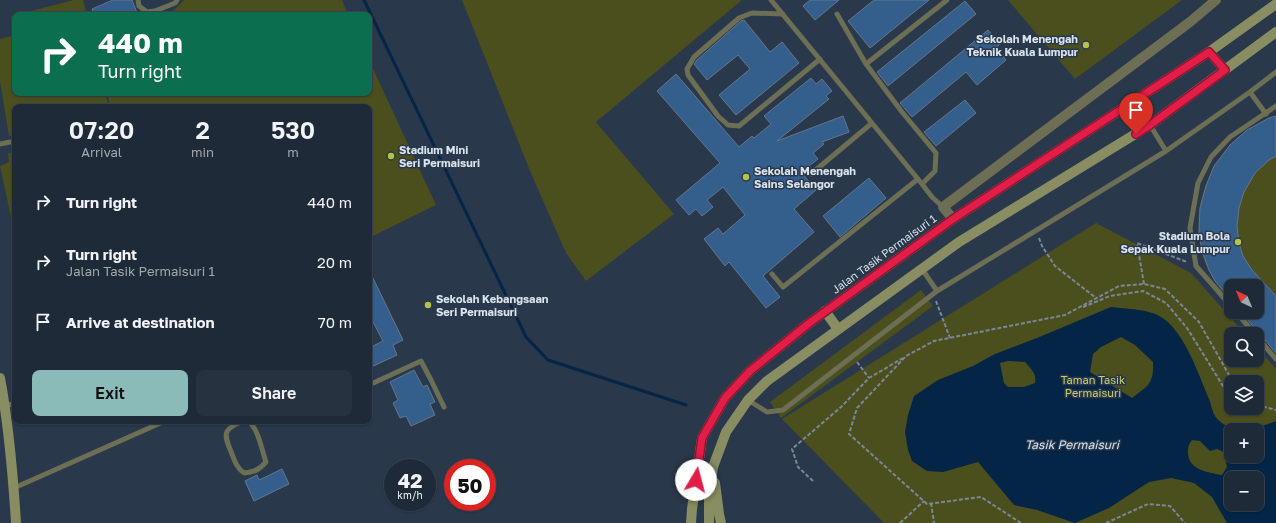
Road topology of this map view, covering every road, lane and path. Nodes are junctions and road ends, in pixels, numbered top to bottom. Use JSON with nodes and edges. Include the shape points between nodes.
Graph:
{"nodes":[{"id":1,"x":138,"y":0,"type":"edge"},
{"id":2,"x":177,"y":0,"type":"edge"},
{"id":3,"x":771,"y":0,"type":"edge"},
{"id":4,"x":947,"y":0,"type":"edge"},
{"id":5,"x":1216,"y":0,"type":"edge"},
{"id":6,"x":1276,"y":4,"type":"edge"},
{"id":7,"x":783,"y":14,"type":"junction"},
{"id":8,"x":837,"y":14,"type":"dead end"},
{"id":9,"x":1276,"y":32,"type":"edge"},
{"id":10,"x":1209,"y":52,"type":"junction"},
{"id":11,"x":820,"y":59,"type":"junction"},
{"id":12,"x":866,"y":64,"type":"junction"},
{"id":13,"x":1225,"y":70,"type":"junction"},
{"id":14,"x":1276,"y":72,"type":"edge"},
{"id":15,"x":1250,"y":92,"type":"junction"},
{"id":16,"x":1276,"y":106,"type":"edge"},
{"id":17,"x":1266,"y":114,"type":"junction"},
{"id":18,"x":872,"y":123,"type":"junction"},
{"id":19,"x":1150,"y":125,"type":"junction"},
{"id":20,"x":12,"y":142,"type":"edge"},
{"id":21,"x":0,"y":144,"type":"edge"},
{"id":22,"x":1166,"y":151,"type":"junction"},
{"id":23,"x":811,"y":174,"type":"dead end"},
{"id":24,"x":918,"y":179,"type":"junction"},
{"id":25,"x":922,"y":184,"type":"junction"},
{"id":26,"x":943,"y":207,"type":"junction"},
{"id":27,"x":953,"y":219,"type":"junction"},
{"id":28,"x":1037,"y":230,"type":"junction"},
{"id":29,"x":1196,"y":266,"type":"junction"},
{"id":30,"x":922,"y":269,"type":"junction"},
{"id":31,"x":772,"y":274,"type":"dead end"},
{"id":32,"x":1144,"y":284,"type":"junction"},
{"id":33,"x":937,"y":291,"type":"junction"},
{"id":34,"x":1096,"y":298,"type":"junction"},
{"id":35,"x":1224,"y":298,"type":"edge"},
{"id":36,"x":940,"y":310,"type":"dead end"},
{"id":37,"x":825,"y":311,"type":"junction"},
{"id":38,"x":1073,"y":311,"type":"junction"},
{"id":39,"x":1242,"y":319,"type":"edge"},
{"id":40,"x":1249,"y":327,"type":"edge"},
{"id":41,"x":838,"y":330,"type":"junction"},
{"id":42,"x":950,"y":338,"type":"junction"},
{"id":43,"x":1264,"y":344,"type":"edge"},
{"id":44,"x":906,"y":356,"type":"junction"},
{"id":45,"x":1276,"y":358,"type":"edge"},
{"id":46,"x":859,"y":364,"type":"dead end"},
{"id":47,"x":1229,"y":375,"type":"edge"},
{"id":48,"x":0,"y":378,"type":"edge"},
{"id":49,"x":869,"y":378,"type":"junction"},
{"id":50,"x":372,"y":384,"type":"edge"},
{"id":51,"x":1223,"y":386,"type":"edge"},
{"id":52,"x":748,"y":400,"type":"junction"},
{"id":53,"x":10,"y":405,"type":"edge"},
{"id":54,"x":444,"y":407,"type":"dead end"},
{"id":55,"x":1264,"y":407,"type":"edge"},
{"id":56,"x":1276,"y":410,"type":"edge"},
{"id":57,"x":158,"y":424,"type":"edge"},
{"id":58,"x":230,"y":424,"type":"edge"},
{"id":59,"x":252,"y":424,"type":"edge"},
{"id":60,"x":713,"y":467,"type":"junction"},
{"id":61,"x":813,"y":481,"type":"dead end"},
{"id":62,"x":14,"y":488,"type":"junction"},
{"id":63,"x":924,"y":501,"type":"junction"},
{"id":64,"x":931,"y":503,"type":"junction"},
{"id":65,"x":692,"y":509,"type":"junction"},
{"id":66,"x":16,"y":523,"type":"edge"},
{"id":67,"x":691,"y":523,"type":"edge"},
{"id":68,"x":695,"y":523,"type":"edge"},
{"id":69,"x":709,"y":523,"type":"edge"},
{"id":70,"x":721,"y":523,"type":"edge"},
{"id":71,"x":900,"y":523,"type":"edge"},
{"id":72,"x":934,"y":523,"type":"edge"},
{"id":73,"x":1021,"y":523,"type":"edge"},
{"id":74,"x":1106,"y":523,"type":"edge"},
{"id":75,"x":1185,"y":523,"type":"edge"}],
"edges":[{"from":1,"to":2,"type":"lane","via":[[139,6],[147,12],[156,12]]},
{"from":3,"to":7,"type":"lane"},
{"from":4,"to":12,"type":"lane"},
{"from":5,"to":26,"type":"street"},
{"from":6,"to":10,"type":"main road","name":"Jalan Tasik Permaisuri 1"},
{"from":7,"to":11,"type":"lane"},
{"from":7,"to":11,"type":"lane","via":[[752,13],[739,18],[694,57],[687,69],[688,75],[718,116],[728,126],[739,126]]},
{"from":8,"to":12,"type":"lane"},
{"from":9,"to":13,"type":"main road"},
{"from":10,"to":13,"type":"main road"},
{"from":10,"to":27,"type":"main road","name":"Jalan Tasik Permaisuri 1"},
{"from":11,"to":18,"type":"lane"},
{"from":12,"to":25,"type":"lane","via":[[936,153],[935,171]]},
{"from":13,"to":19,"type":"main road"},
{"from":14,"to":15,"type":"lane"},
{"from":15,"to":17,"type":"lane"},
{"from":15,"to":22,"type":"lane"},
{"from":16,"to":17,"type":"lane"},
{"from":17,"to":29,"type":"lane","via":[[1230,137],[1211,157],[1198,183],[1190,228]]},
{"from":18,"to":23,"type":"lane"},
{"from":18,"to":24,"type":"lane"},
{"from":19,"to":22,"type":"lane"},
{"from":19,"to":30,"type":"main road","via":[[959,242]]},
{"from":20,"to":21,"type":"lane"},
{"from":22,"to":28,"type":"lane"},
{"from":24,"to":25,"type":"lane"},
{"from":24,"to":31,"type":"lane","via":[[783,287]]},
{"from":25,"to":26,"type":"lane"},
{"from":26,"to":27,"type":"street"},
{"from":27,"to":37,"type":"main road","name":"Jalan Tasik Permaisuri 1"},
{"from":28,"to":33,"type":"lane"},
{"from":28,"to":34,"type":"path","via":[[1042,246],[1055,266]]},
{"from":29,"to":32,"type":"path","via":[[1137,243]]},
{"from":29,"to":35,"type":"lane"},
{"from":30,"to":33,"type":"lane"},
{"from":30,"to":41,"type":"main road"},
{"from":32,"to":34,"type":"path","via":[[1119,286]]},
{"from":32,"to":47,"type":"path","via":[[1165,289],[1199,322]]},
{"from":33,"to":52,"type":"lane","via":[[783,410],[767,412]]},
{"from":34,"to":38,"type":"path"},
{"from":36,"to":42,"type":"path"},
{"from":37,"to":41,"type":"main road"},
{"from":37,"to":65,"type":"main road","name":"Jalan Tasik Permaisuri 1","via":[[750,371],[725,398],[702,438]]},
{"from":38,"to":42,"type":"path","via":[[1065,315]]},
{"from":38,"to":51,"type":"path","via":[[1110,296],[1143,291],[1166,303],[1187,328]]},
{"from":39,"to":40,"type":"lane"},
{"from":41,"to":52,"type":"main road","via":[[767,381]]},
{"from":42,"to":44,"type":"path","via":[[934,341]]},
{"from":43,"to":45,"type":"lane"},
{"from":44,"to":49,"type":"path"},
{"from":44,"to":63,"type":"path","via":[[857,408],[849,434]]},
{"from":46,"to":49,"type":"path"},
{"from":48,"to":53,"type":"main road"},
{"from":49,"to":61,"type":"path","via":[[841,407],[792,449],[798,467]]},
{"from":50,"to":54,"type":"lane","via":[[421,361]]},
{"from":52,"to":60,"type":"main road","via":[[726,432]]},
{"from":53,"to":62,"type":"main road"},
{"from":55,"to":56,"type":"path"},
{"from":57,"to":62,"type":"lane"},
{"from":58,"to":59,"type":"lane","via":[[225,438],[238,468],[244,473],[253,472],[266,462]]},
{"from":60,"to":69,"type":"main road"},
{"from":60,"to":70,"type":"main road"},
{"from":62,"to":66,"type":"main road"},
{"from":63,"to":64,"type":"path","via":[[927,504]]},
{"from":63,"to":71,"type":"path"},
{"from":64,"to":72,"type":"path"},
{"from":64,"to":73,"type":"path","via":[[981,497]]},
{"from":65,"to":67,"type":"main road","name":"Jalan Tasik Permaisuri 1"},
{"from":65,"to":68,"type":"main road"},
{"from":74,"to":75,"type":"path","via":[[1148,504],[1170,506]]}]}
